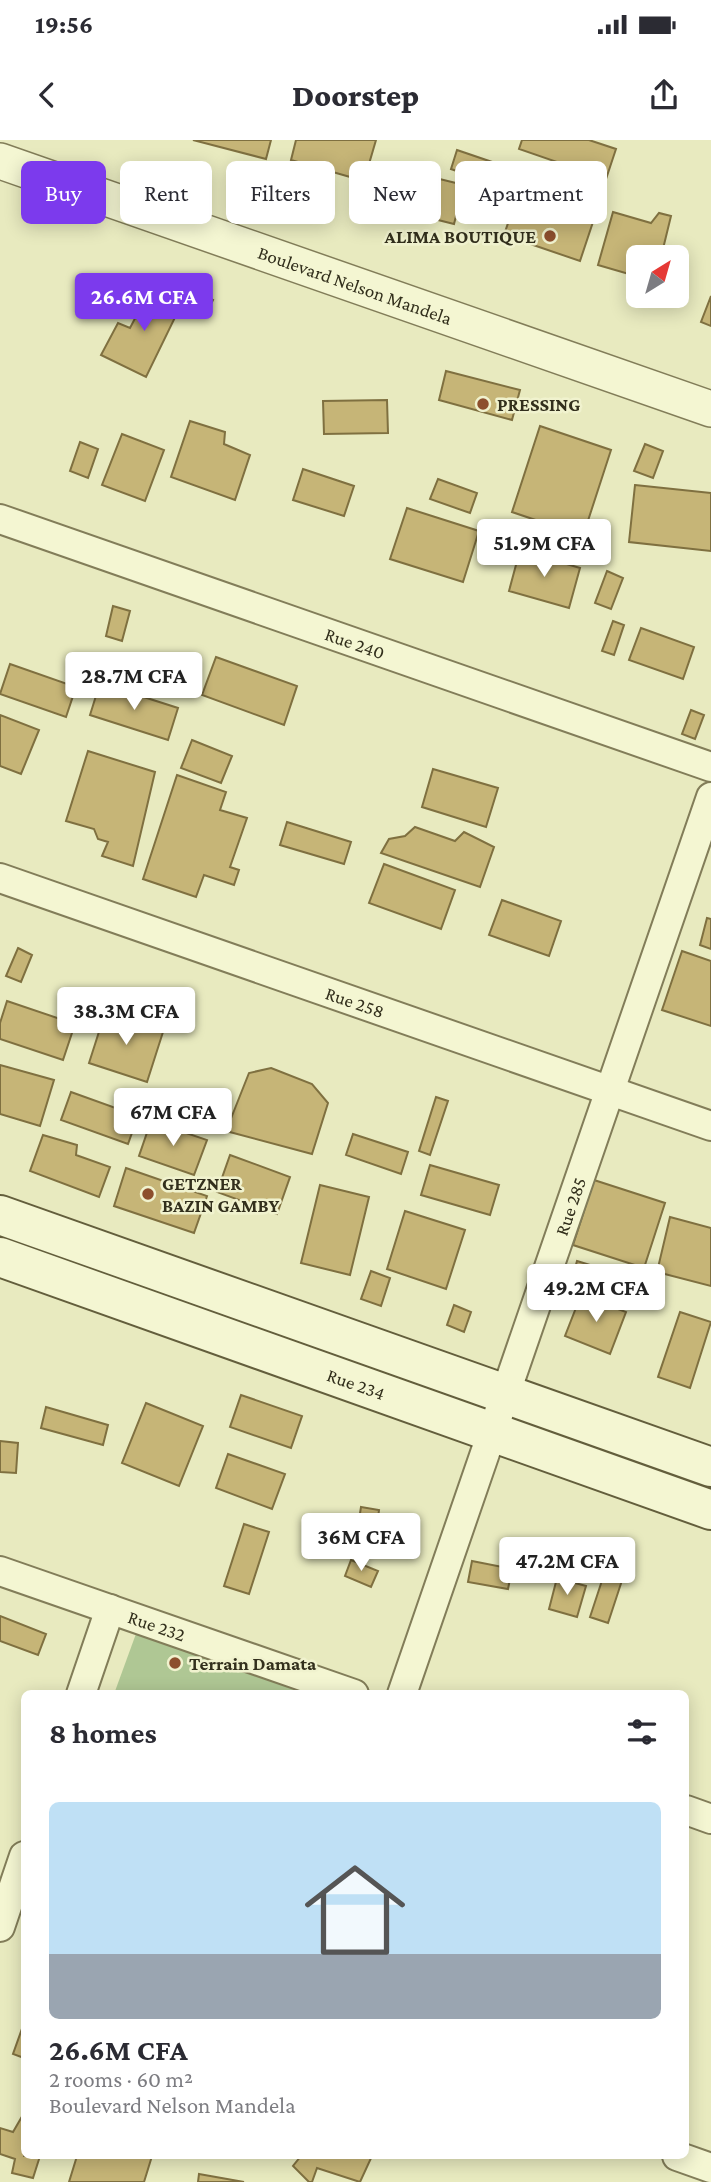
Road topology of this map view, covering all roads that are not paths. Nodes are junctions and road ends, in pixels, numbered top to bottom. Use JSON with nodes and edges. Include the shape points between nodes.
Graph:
{"nodes":[{"id":1,"x":0,"y":161,"type":"edge"},
{"id":2,"x":711,"y":409,"type":"edge"},
{"id":3,"x":0,"y":519,"type":"edge"},
{"id":4,"x":711,"y":767,"type":"edge"},
{"id":5,"x":711,"y":797,"type":"edge"},
{"id":6,"x":0,"y":878,"type":"edge"},
{"id":7,"x":610,"y":1091,"type":"junction"},
{"id":8,"x":711,"y":1126,"type":"edge"},
{"id":9,"x":0,"y":1215,"type":"edge"},
{"id":10,"x":0,"y":1257,"type":"edge"},
{"id":11,"x":504,"y":1395,"type":"junction"},
{"id":12,"x":491,"y":1433,"type":"junction"},
{"id":13,"x":711,"y":1466,"type":"edge"},
{"id":14,"x":711,"y":1510,"type":"edge"},
{"id":15,"x":0,"y":1571,"type":"edge"},
{"id":16,"x":110,"y":1609,"type":"junction"},
{"id":17,"x":81,"y":1690,"type":"edge"},
{"id":18,"x":343,"y":1690,"type":"edge"},
{"id":19,"x":403,"y":1690,"type":"edge"},
{"id":20,"x":689,"y":1811,"type":"edge"},
{"id":21,"x":711,"y":1819,"type":"edge"},
{"id":22,"x":21,"y":1869,"type":"edge"},
{"id":23,"x":7,"y":1924,"type":"edge"},
{"id":24,"x":686,"y":2159,"type":"edge"},
{"id":25,"x":711,"y":2168,"type":"edge"}],
"edges":[{"from":1,"to":2,"type":"street","name":"Boulevard Nelson Mandela"},
{"from":3,"to":4,"type":"street","name":"Rue 240"},
{"from":5,"to":7,"type":"street","name":"Rue 285"},
{"from":6,"to":7,"type":"street","name":"Rue 258"},
{"from":7,"to":8,"type":"street","name":"Rue 258"},
{"from":7,"to":11,"type":"street","name":"Rue 285"},
{"from":9,"to":11,"type":"main road","name":"Rue 234"},
{"from":10,"to":12,"type":"main road","name":"Rue 234"},
{"from":11,"to":12,"type":"street","name":"Rue 285"},
{"from":11,"to":13,"type":"main road","name":"Rue 234"},
{"from":12,"to":14,"type":"main road","name":"Rue 234"},
{"from":12,"to":19,"type":"street","name":"Rue 285"},
{"from":15,"to":16,"type":"street","name":"Rue 232"},
{"from":16,"to":17,"type":"street"},
{"from":16,"to":18,"type":"street","name":"Rue 232"},
{"from":20,"to":21,"type":"street"},
{"from":22,"to":23,"type":"street"},
{"from":24,"to":25,"type":"street"}]}
